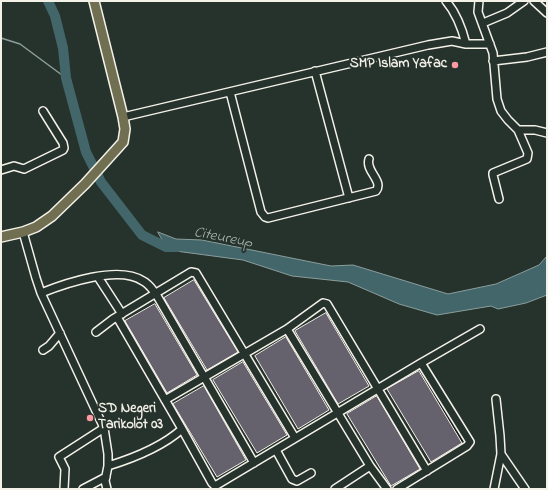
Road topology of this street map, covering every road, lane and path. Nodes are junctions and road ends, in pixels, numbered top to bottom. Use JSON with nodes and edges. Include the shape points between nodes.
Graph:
{"nodes":[{"id":1,"x":94,"y":1,"type":"edge"},
{"id":2,"x":446,"y":1,"type":"edge"},
{"id":3,"x":479,"y":1,"type":"edge"},
{"id":4,"x":524,"y":1,"type":"edge"},
{"id":5,"x":534,"y":1,"type":"edge"},
{"id":6,"x":547,"y":13,"type":"edge"},
{"id":7,"x":483,"y":23,"type":"junction"},
{"id":8,"x":466,"y":44,"type":"junction"},
{"id":9,"x":490,"y":44,"type":"junction"},
{"id":10,"x":547,"y":52,"type":"edge"},
{"id":11,"x":493,"y":61,"type":"junction"},
{"id":12,"x":315,"y":71,"type":"junction"},
{"id":13,"x":230,"y":92,"type":"junction"},
{"id":14,"x":43,"y":111,"type":"dead end"},
{"id":15,"x":123,"y":117,"type":"junction"},
{"id":16,"x":518,"y":130,"type":"junction"},
{"id":17,"x":547,"y":133,"type":"edge"},
{"id":18,"x":370,"y":159,"type":"dead end"},
{"id":19,"x":1,"y":170,"type":"edge"},
{"id":20,"x":349,"y":198,"type":"junction"},
{"id":21,"x":499,"y":199,"type":"dead end"},
{"id":22,"x":23,"y":232,"type":"junction"},
{"id":23,"x":1,"y":236,"type":"edge"},
{"id":24,"x":98,"y":277,"type":"junction"},
{"id":25,"x":41,"y":293,"type":"junction"},
{"id":26,"x":156,"y":294,"type":"junction"},
{"id":27,"x":120,"y":316,"type":"junction"},
{"id":28,"x":288,"y":329,"type":"junction"},
{"id":29,"x":480,"y":329,"type":"dead end"},
{"id":30,"x":96,"y":332,"type":"dead end"},
{"id":31,"x":60,"y":333,"type":"junction"},
{"id":32,"x":43,"y":350,"type":"dead end"},
{"id":33,"x":244,"y":354,"type":"junction"},
{"id":34,"x":421,"y":363,"type":"junction"},
{"id":35,"x":204,"y":379,"type":"junction"},
{"id":36,"x":378,"y":388,"type":"junction"},
{"id":37,"x":496,"y":399,"type":"dead end"},
{"id":38,"x":165,"y":400,"type":"junction"},
{"id":39,"x":337,"y":413,"type":"junction"},
{"id":40,"x":104,"y":428,"type":"junction"},
{"id":41,"x":182,"y":429,"type":"junction"},
{"id":42,"x":295,"y":438,"type":"junction"},
{"id":43,"x":276,"y":450,"type":"junction"},
{"id":44,"x":501,"y":454,"type":"junction"},
{"id":45,"x":254,"y":463,"type":"junction"},
{"id":46,"x":108,"y":466,"type":"junction"},
{"id":47,"x":370,"y":466,"type":"junction"},
{"id":48,"x":427,"y":470,"type":"junction"},
{"id":49,"x":311,"y":473,"type":"dead end"},
{"id":50,"x":106,"y":477,"type":"junction"},
{"id":51,"x":64,"y":489,"type":"edge"},
{"id":52,"x":83,"y":489,"type":"edge"},
{"id":53,"x":106,"y":489,"type":"edge"},
{"id":54,"x":335,"y":489,"type":"edge"},
{"id":55,"x":387,"y":489,"type":"edge"},
{"id":56,"x":397,"y":489,"type":"edge"},
{"id":57,"x":494,"y":489,"type":"edge"},
{"id":58,"x":525,"y":489,"type":"edge"}],
"edges":[{"from":1,"to":15,"type":"main road"},
{"from":2,"to":8,"type":"street","via":[[457,16]]},
{"from":3,"to":7,"type":"street","via":[[478,12]]},
{"from":4,"to":7,"type":"street","via":[[507,13]]},
{"from":5,"to":6,"type":"street"},
{"from":7,"to":9,"type":"street"},
{"from":8,"to":9,"type":"street"},
{"from":8,"to":12,"type":"street","via":[[449,41]]},
{"from":9,"to":11,"type":"street"},
{"from":10,"to":11,"type":"street"},
{"from":11,"to":16,"type":"street","via":[[497,99],[508,120]]},
{"from":12,"to":13,"type":"street"},
{"from":12,"to":20,"type":"street"},
{"from":13,"to":15,"type":"street"},
{"from":13,"to":20,"type":"street","via":[[263,215],[268,218]]},
{"from":14,"to":19,"type":"street","via":[[63,143],[63,150],[24,169],[14,166]]},
{"from":15,"to":22,"type":"main road","via":[[123,142],[110,157],[52,216]]},
{"from":16,"to":17,"type":"street"},
{"from":16,"to":21,"type":"street","via":[[528,159],[493,173]]},
{"from":18,"to":20,"type":"street","via":[[368,165],[378,184],[377,190]]},
{"from":22,"to":23,"type":"main road"},
{"from":22,"to":25,"type":"street"},
{"from":24,"to":25,"type":"street","via":[[72,281]]},
{"from":24,"to":26,"type":"street","via":[[122,275],[137,278],[149,285]]},
{"from":24,"to":27,"type":"street"},
{"from":25,"to":31,"type":"street"},
{"from":26,"to":27,"type":"street"},
{"from":26,"to":33,"type":"street","via":[[191,272],[196,273]]},
{"from":26,"to":35,"type":"street"},
{"from":27,"to":30,"type":"street"},
{"from":27,"to":38,"type":"street"},
{"from":28,"to":33,"type":"street"},
{"from":28,"to":36,"type":"street","via":[[323,303],[327,304]]},
{"from":28,"to":39,"type":"street"},
{"from":29,"to":34,"type":"street"},
{"from":31,"to":32,"type":"street"},
{"from":31,"to":40,"type":"street"},
{"from":33,"to":35,"type":"street"},
{"from":33,"to":42,"type":"street"},
{"from":34,"to":36,"type":"street"},
{"from":34,"to":48,"type":"street","via":[[470,442]]},
{"from":35,"to":38,"type":"street"},
{"from":35,"to":45,"type":"street"},
{"from":36,"to":39,"type":"street"},
{"from":36,"to":48,"type":"street"},
{"from":37,"to":44,"type":"street"},
{"from":38,"to":41,"type":"street"},
{"from":39,"to":42,"type":"street"},
{"from":39,"to":47,"type":"street"},
{"from":40,"to":46,"type":"street"},
{"from":40,"to":51,"type":"street","via":[[59,456],[65,469]]},
{"from":41,"to":45,"type":"street","via":[[215,486]]},
{"from":41,"to":46,"type":"street","via":[[140,454]]},
{"from":42,"to":43,"type":"street"},
{"from":43,"to":45,"type":"street"},
{"from":43,"to":49,"type":"street","via":[[292,479],[297,481]]},
{"from":44,"to":57,"type":"street"},
{"from":44,"to":58,"type":"street"},
{"from":46,"to":50,"type":"street"},
{"from":47,"to":54,"type":"street"},
{"from":47,"to":55,"type":"street"},
{"from":48,"to":56,"type":"street"},
{"from":50,"to":52,"type":"street"},
{"from":50,"to":53,"type":"street"}]}
